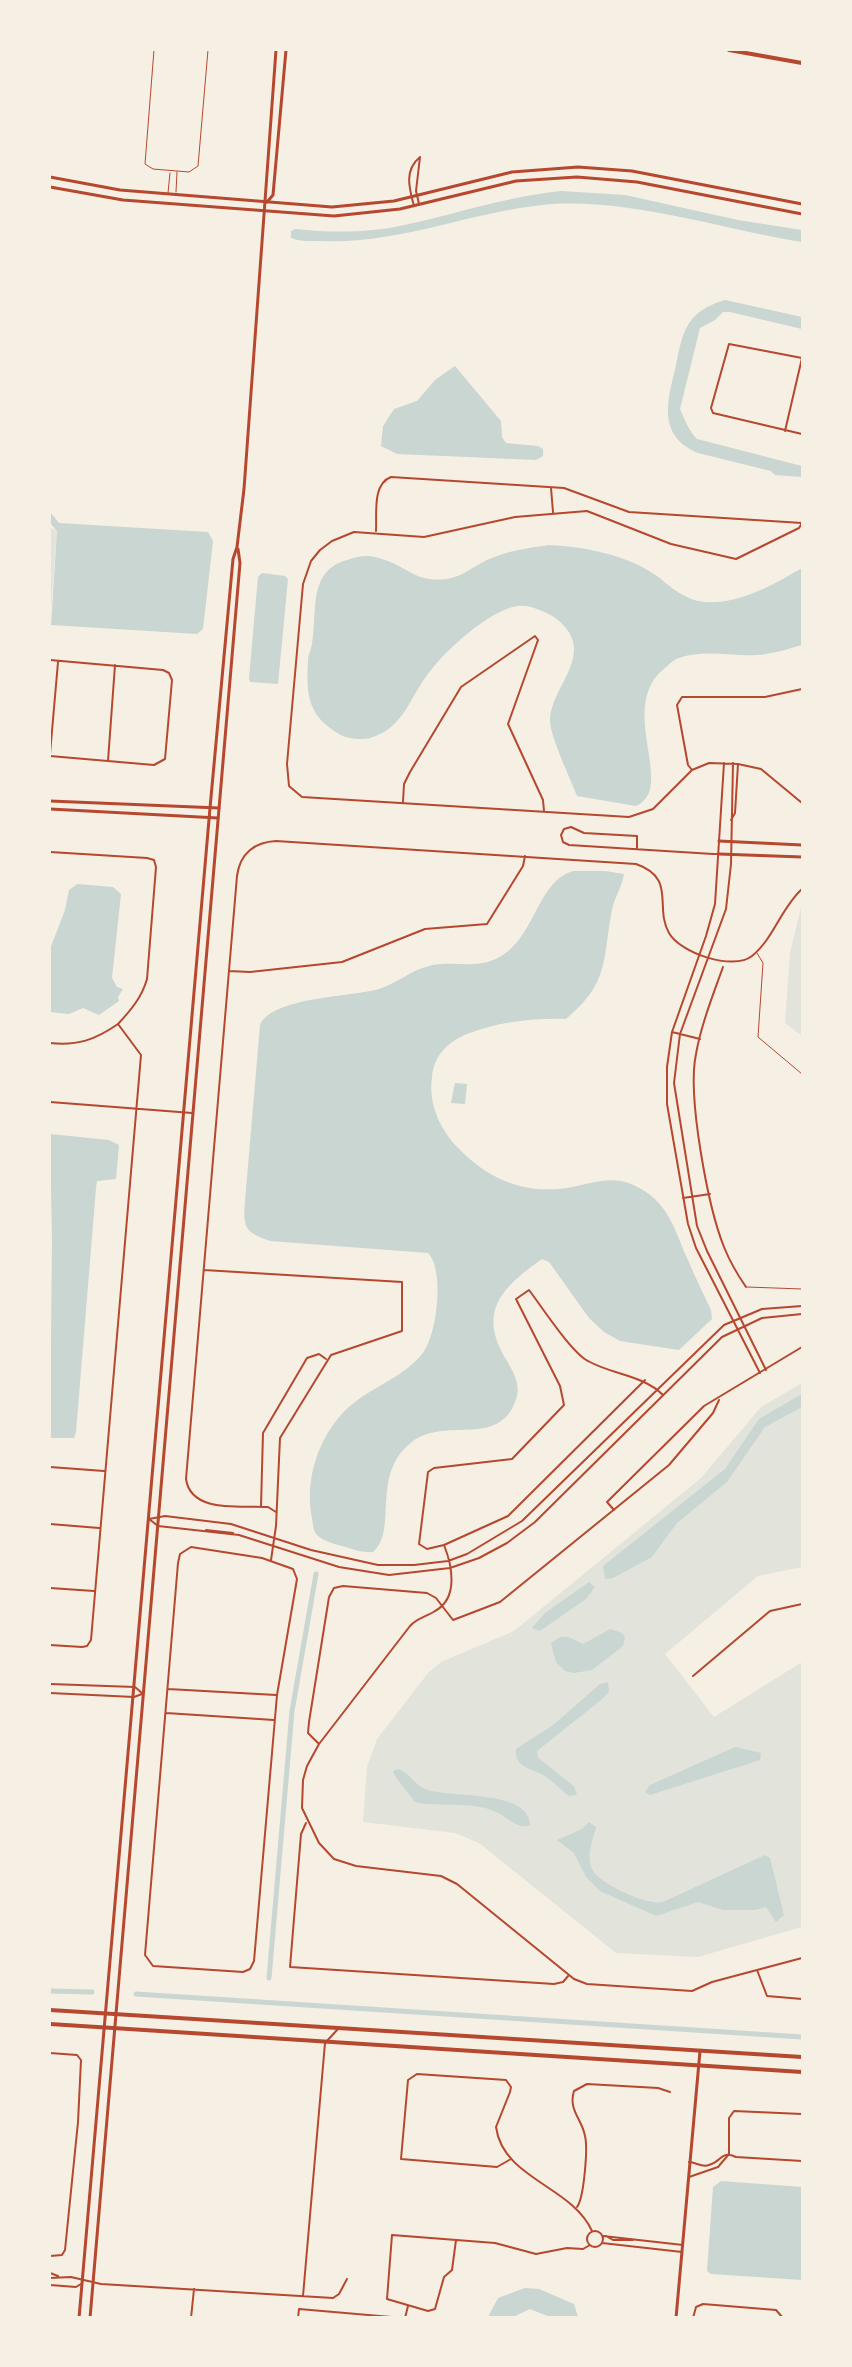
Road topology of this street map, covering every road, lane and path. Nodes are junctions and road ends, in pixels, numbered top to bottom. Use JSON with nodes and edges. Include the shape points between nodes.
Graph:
{"nodes":[{"id":1,"x":154,"y":50,"type":"edge"},
{"id":2,"x":208,"y":50,"type":"edge"},
{"id":3,"x":276,"y":50,"type":"edge"},
{"id":4,"x":286,"y":50,"type":"edge"},
{"id":5,"x":729,"y":50,"type":"edge"},
{"id":6,"x":802,"y":63,"type":"edge"},
{"id":7,"x":170,"y":171,"type":"junction"},
{"id":8,"x":178,"y":171,"type":"junction"},
{"id":9,"x":50,"y":177,"type":"edge"},
{"id":10,"x":50,"y":187,"type":"edge"},
{"id":11,"x":716,"y":189,"type":"junction"},
{"id":12,"x":168,"y":194,"type":"junction"},
{"id":13,"x":176,"y":194,"type":"junction"},
{"id":14,"x":417,"y":196,"type":"junction"},
{"id":15,"x":411,"y":197,"type":"junction"},
{"id":16,"x":714,"y":199,"type":"junction"},
{"id":17,"x":267,"y":202,"type":"junction"},
{"id":18,"x":802,"y":204,"type":"edge"},
{"id":19,"x":419,"y":205,"type":"junction"},
{"id":20,"x":414,"y":206,"type":"junction"},
{"id":21,"x":266,"y":212,"type":"junction"},
{"id":22,"x":802,"y":214,"type":"edge"},
{"id":23,"x":802,"y":358,"type":"edge"},
{"id":24,"x":785,"y":430,"type":"junction"},
{"id":25,"x":802,"y":435,"type":"edge"},
{"id":26,"x":551,"y":488,"type":"junction"},
{"id":27,"x":553,"y":513,"type":"junction"},
{"id":28,"x":802,"y":523,"type":"edge"},
{"id":29,"x":376,"y":532,"type":"junction"},
{"id":30,"x":237,"y":547,"type":"junction"},
{"id":31,"x":50,"y":660,"type":"edge"},
{"id":32,"x":58,"y":660,"type":"junction"},
{"id":33,"x":115,"y":665,"type":"junction"},
{"id":34,"x":802,"y":689,"type":"edge"},
{"id":35,"x":50,"y":755,"type":"edge"},
{"id":36,"x":108,"y":761,"type":"junction"},
{"id":37,"x":724,"y":763,"type":"junction"},
{"id":38,"x":733,"y":763,"type":"junction"},
{"id":39,"x":738,"y":764,"type":"junction"},
{"id":40,"x":692,"y":770,"type":"junction"},
{"id":41,"x":50,"y":801,"type":"edge"},
{"id":42,"x":403,"y":803,"type":"junction"},
{"id":43,"x":802,"y":803,"type":"edge"},
{"id":44,"x":210,"y":808,"type":"junction"},
{"id":45,"x":219,"y":808,"type":"junction"},
{"id":46,"x":50,"y":809,"type":"edge"},
{"id":47,"x":544,"y":811,"type":"junction"},
{"id":48,"x":209,"y":818,"type":"junction"},
{"id":49,"x":218,"y":818,"type":"junction"},
{"id":50,"x":731,"y":820,"type":"junction"},
{"id":51,"x":719,"y":841,"type":"junction"},
{"id":52,"x":731,"y":841,"type":"junction"},
{"id":53,"x":802,"y":845,"type":"edge"},
{"id":54,"x":637,"y":849,"type":"junction"},
{"id":55,"x":50,"y":852,"type":"edge"},
{"id":56,"x":731,"y":853,"type":"junction"},
{"id":57,"x":719,"y":854,"type":"junction"},
{"id":58,"x":525,"y":856,"type":"junction"},
{"id":59,"x":802,"y":857,"type":"edge"},
{"id":60,"x":802,"y":889,"type":"edge"},
{"id":61,"x":756,"y":952,"type":"junction"},
{"id":62,"x":700,"y":954,"type":"junction"},
{"id":63,"x":708,"y":956,"type":"junction"},
{"id":64,"x":723,"y":967,"type":"dead end"},
{"id":65,"x":229,"y":971,"type":"junction"},
{"id":66,"x":118,"y":1024,"type":"junction"},
{"id":67,"x":672,"y":1032,"type":"junction"},
{"id":68,"x":680,"y":1034,"type":"junction"},
{"id":69,"x":700,"y":1039,"type":"junction"},
{"id":70,"x":50,"y":1044,"type":"edge"},
{"id":71,"x":802,"y":1074,"type":"edge"},
{"id":72,"x":50,"y":1102,"type":"edge"},
{"id":73,"x":136,"y":1109,"type":"junction"},
{"id":74,"x":183,"y":1112,"type":"junction"},
{"id":75,"x":192,"y":1113,"type":"junction"},
{"id":76,"x":710,"y":1194,"type":"junction"},
{"id":77,"x":691,"y":1197,"type":"junction"},
{"id":78,"x":683,"y":1198,"type":"junction"},
{"id":79,"x":204,"y":1270,"type":"junction"},
{"id":80,"x":746,"y":1287,"type":"joint"},
{"id":81,"x":802,"y":1289,"type":"edge"},
{"id":82,"x":802,"y":1306,"type":"edge"},
{"id":83,"x":802,"y":1314,"type":"edge"},
{"id":84,"x":739,"y":1317,"type":"junction"},
{"id":85,"x":732,"y":1321,"type":"junction"},
{"id":86,"x":743,"y":1325,"type":"junction"},
{"id":87,"x":736,"y":1328,"type":"junction"},
{"id":88,"x":802,"y":1347,"type":"edge"},
{"id":89,"x":326,"y":1359,"type":"junction"},
{"id":90,"x":766,"y":1370,"type":"junction"},
{"id":91,"x":760,"y":1373,"type":"junction"},
{"id":92,"x":645,"y":1380,"type":"junction"},
{"id":93,"x":657,"y":1388,"type":"junction"},
{"id":94,"x":663,"y":1395,"type":"junction"},
{"id":95,"x":720,"y":1400,"type":"junction"},
{"id":96,"x":50,"y":1467,"type":"edge"},
{"id":97,"x":104,"y":1471,"type":"junction"},
{"id":98,"x":261,"y":1507,"type":"junction"},
{"id":99,"x":614,"y":1510,"type":"junction"},
{"id":100,"x":276,"y":1512,"type":"junction"},
{"id":101,"x":159,"y":1516,"type":"junction"},
{"id":102,"x":149,"y":1519,"type":"junction"},
{"id":103,"x":202,"y":1520,"type":"junction"},
{"id":104,"x":223,"y":1523,"type":"junction"},
{"id":105,"x":50,"y":1524,"type":"edge"},
{"id":106,"x":158,"y":1526,"type":"junction"},
{"id":107,"x":99,"y":1528,"type":"junction"},
{"id":108,"x":201,"y":1530,"type":"junction"},
{"id":109,"x":222,"y":1531,"type":"junction"},
{"id":110,"x":239,"y":1535,"type":"junction"},
{"id":111,"x":275,"y":1537,"type":"junction"},
{"id":112,"x":444,"y":1545,"type":"junction"},
{"id":113,"x":274,"y":1546,"type":"junction"},
{"id":114,"x":271,"y":1561,"type":"junction"},
{"id":115,"x":448,"y":1561,"type":"junction"},
{"id":116,"x":450,"y":1568,"type":"junction"},
{"id":117,"x":50,"y":1588,"type":"edge"},
{"id":118,"x":94,"y":1591,"type":"junction"},
{"id":119,"x":802,"y":1604,"type":"edge"},
{"id":120,"x":442,"y":1605,"type":"junction"},
{"id":121,"x":50,"y":1645,"type":"edge"},
{"id":122,"x":693,"y":1676,"type":"dead end"},
{"id":123,"x":50,"y":1684,"type":"edge"},
{"id":124,"x":135,"y":1687,"type":"junction"},
{"id":125,"x":168,"y":1689,"type":"junction"},
{"id":126,"x":50,"y":1693,"type":"edge"},
{"id":127,"x":143,"y":1694,"type":"junction"},
{"id":128,"x":277,"y":1695,"type":"junction"},
{"id":129,"x":134,"y":1697,"type":"junction"},
{"id":130,"x":166,"y":1713,"type":"junction"},
{"id":131,"x":275,"y":1720,"type":"junction"},
{"id":132,"x":319,"y":1744,"type":"junction"},
{"id":133,"x":306,"y":1822,"type":"junction"},
{"id":134,"x":122,"y":1823,"type":"junction"},
{"id":135,"x":131,"y":1824,"type":"junction"},
{"id":136,"x":802,"y":1958,"type":"edge"},
{"id":137,"x":757,"y":1970,"type":"junction"},
{"id":138,"x":569,"y":1975,"type":"junction"},
{"id":139,"x":802,"y":2000,"type":"edge"},
{"id":140,"x":50,"y":2010,"type":"edge"},
{"id":141,"x":106,"y":2014,"type":"junction"},
{"id":142,"x":118,"y":2014,"type":"junction"},
{"id":143,"x":50,"y":2024,"type":"edge"},
{"id":144,"x":105,"y":2028,"type":"junction"},
{"id":145,"x":116,"y":2028,"type":"junction"},
{"id":146,"x":340,"y":2028,"type":"junction"},
{"id":147,"x":325,"y":2043,"type":"junction"},
{"id":148,"x":700,"y":2051,"type":"junction"},
{"id":149,"x":50,"y":2053,"type":"edge"},
{"id":150,"x":802,"y":2057,"type":"edge"},
{"id":151,"x":699,"y":2066,"type":"junction"},
{"id":152,"x":802,"y":2072,"type":"edge"},
{"id":153,"x":670,"y":2092,"type":"dead end"},
{"id":154,"x":802,"y":2114,"type":"edge"},
{"id":155,"x":729,"y":2154,"type":"junction"},
{"id":156,"x":511,"y":2159,"type":"junction"},
{"id":157,"x":802,"y":2161,"type":"edge"},
{"id":158,"x":689,"y":2162,"type":"junction"},
{"id":159,"x":687,"y":2178,"type":"junction"},
{"id":160,"x":576,"y":2207,"type":"junction"},
{"id":161,"x":592,"y":2231,"type":"junction"},
{"id":162,"x":604,"y":2236,"type":"junction"},
{"id":163,"x":456,"y":2240,"type":"junction"},
{"id":164,"x":603,"y":2242,"type":"junction"},
{"id":165,"x":660,"y":2242,"type":"junction"},
{"id":166,"x":683,"y":2244,"type":"junction"},
{"id":167,"x":590,"y":2245,"type":"junction"},
{"id":168,"x":660,"y":2249,"type":"junction"},
{"id":169,"x":682,"y":2252,"type":"junction"},
{"id":170,"x":50,"y":2256,"type":"edge"},
{"id":171,"x":50,"y":2273,"type":"edge"},
{"id":172,"x":58,"y":2276,"type":"junction"},
{"id":173,"x":50,"y":2278,"type":"edge"},
{"id":174,"x":347,"y":2279,"type":"dead end"},
{"id":175,"x":83,"y":2282,"type":"junction"},
{"id":176,"x":94,"y":2283,"type":"junction"},
{"id":177,"x":50,"y":2285,"type":"edge"},
{"id":178,"x":194,"y":2289,"type":"junction"},
{"id":179,"x":303,"y":2296,"type":"junction"},
{"id":180,"x":408,"y":2306,"type":"junction"},
{"id":181,"x":79,"y":2318,"type":"edge"},
{"id":182,"x":90,"y":2318,"type":"edge"},
{"id":183,"x":191,"y":2318,"type":"edge"},
{"id":184,"x":298,"y":2318,"type":"edge"},
{"id":185,"x":404,"y":2318,"type":"edge"},
{"id":186,"x":676,"y":2318,"type":"edge"},
{"id":187,"x":693,"y":2318,"type":"edge"},
{"id":188,"x":783,"y":2318,"type":"edge"}],
"edges":[{"from":1,"to":7,"type":"lane","via":[[145,161],[150,169]]},
{"from":2,"to":8,"type":"lane","via":[[198,166],[192,172]]},
{"from":3,"to":17,"type":"main road","via":[[264,195]]},
{"from":4,"to":17,"type":"main road","via":[[273,195]]},
{"from":5,"to":6,"type":"highway"},
{"from":7,"to":8,"type":"lane"},
{"from":7,"to":12,"type":"lane"},
{"from":8,"to":13,"type":"lane"},
{"from":9,"to":12,"type":"main road"},
{"from":10,"to":21,"type":"main road","via":[[123,200]]},
{"from":11,"to":14,"type":"main road","via":[[632,171],[578,167],[512,172]]},
{"from":11,"to":16,"type":"main road"},
{"from":11,"to":18,"type":"main road"},
{"from":12,"to":13,"type":"main road"},
{"from":13,"to":17,"type":"main road"},
{"from":14,"to":15,"type":"main road"},
{"from":14,"to":15,"type":"street","via":[[420,157],[410,170]]},
{"from":14,"to":19,"type":"street"},
{"from":15,"to":17,"type":"main road","via":[[332,207]]},
{"from":15,"to":20,"type":"street"},
{"from":16,"to":19,"type":"main road","via":[[607,178],[547,177]]},
{"from":16,"to":22,"type":"main road"},
{"from":17,"to":21,"type":"main road"},
{"from":19,"to":20,"type":"main road"},
{"from":20,"to":21,"type":"main road","via":[[334,216]]},
{"from":21,"to":30,"type":"main road"},
{"from":23,"to":24,"type":"street"},
{"from":23,"to":24,"type":"street","via":[[729,344],[711,408],[713,413]]},
{"from":24,"to":25,"type":"street"},
{"from":26,"to":27,"type":"street"},
{"from":26,"to":28,"type":"street","via":[[570,489],[629,512]]},
{"from":26,"to":29,"type":"street","via":[[388,478],[380,486]]},
{"from":27,"to":28,"type":"street","via":[[586,511],[671,544],[736,559]]},
{"from":27,"to":29,"type":"street","via":[[514,517],[424,537]]},
{"from":29,"to":42,"type":"street","via":[[345,535],[325,546],[312,561],[302,594],[288,754],[289,786],[302,796]]},
{"from":30,"to":44,"type":"main road"},
{"from":30,"to":45,"type":"main road","via":[[240,563]]},
{"from":31,"to":32,"type":"street"},
{"from":32,"to":33,"type":"street"},
{"from":32,"to":35,"type":"street"},
{"from":33,"to":36,"type":"street"},
{"from":33,"to":36,"type":"street","via":[[163,670],[169,673],[171,689],[165,759],[154,765]]},
{"from":34,"to":40,"type":"street","via":[[765,697],[682,697],[679,700],[687,759]]},
{"from":35,"to":36,"type":"street"},
{"from":37,"to":38,"type":"street"},
{"from":37,"to":40,"type":"street","via":[[705,763]]},
{"from":37,"to":51,"type":"street"},
{"from":38,"to":39,"type":"street"},
{"from":38,"to":50,"type":"street"},
{"from":39,"to":43,"type":"street","via":[[769,772]]},
{"from":39,"to":50,"type":"street","via":[[735,813]]},
{"from":40,"to":47,"type":"street","via":[[658,805],[637,816]]},
{"from":41,"to":44,"type":"main road"},
{"from":42,"to":47,"type":"street"},
{"from":42,"to":47,"type":"street","via":[[406,781],[461,687],[536,636],[538,640],[508,724],[544,802]]},
{"from":44,"to":45,"type":"main road"},
{"from":44,"to":48,"type":"main road"},
{"from":45,"to":49,"type":"main road"},
{"from":46,"to":48,"type":"main road"},
{"from":48,"to":49,"type":"main road"},
{"from":48,"to":74,"type":"main road"},
{"from":49,"to":75,"type":"main road"},
{"from":50,"to":52,"type":"street"},
{"from":51,"to":52,"type":"main road"},
{"from":51,"to":57,"type":"street"},
{"from":52,"to":53,"type":"main road"},
{"from":52,"to":56,"type":"street"},
{"from":54,"to":54,"type":"street","via":[[637,836],[584,833],[571,827],[561,835],[569,846]]},
{"from":54,"to":57,"type":"street"},
{"from":55,"to":66,"type":"street","via":[[154,860],[147,979],[132,1010]]},
{"from":56,"to":57,"type":"main road"},
{"from":56,"to":59,"type":"main road"},
{"from":56,"to":63,"type":"street","via":[[726,909]]},
{"from":57,"to":62,"type":"street","via":[[713,911]]},
{"from":58,"to":62,"type":"street","via":[[633,863],[648,869],[662,888],[669,934],[678,944]]},
{"from":58,"to":65,"type":"street","via":[[523,866],[488,924],[424,929],[342,962]]},
{"from":58,"to":65,"type":"street","via":[[276,841],[259,844],[241,860],[238,870]]},
{"from":60,"to":61,"type":"street"},
{"from":61,"to":63,"type":"street","via":[[740,962]]},
{"from":61,"to":71,"type":"lane","via":[[763,963],[756,1030],[759,1039]]},
{"from":62,"to":63,"type":"street"},
{"from":62,"to":67,"type":"street"},
{"from":63,"to":68,"type":"street"},
{"from":64,"to":69,"type":"street"},
{"from":65,"to":79,"type":"street"},
{"from":66,"to":70,"type":"street","via":[[80,1044]]},
{"from":66,"to":73,"type":"street","via":[[141,1055]]},
{"from":67,"to":68,"type":"street"},
{"from":67,"to":78,"type":"street","via":[[667,1104]]},
{"from":68,"to":69,"type":"street"},
{"from":68,"to":77,"type":"street","via":[[675,1100]]},
{"from":69,"to":76,"type":"street","via":[[693,1095]]},
{"from":72,"to":73,"type":"street"},
{"from":73,"to":74,"type":"street"},
{"from":73,"to":97,"type":"street"},
{"from":74,"to":75,"type":"street"},
{"from":74,"to":102,"type":"main road"},
{"from":75,"to":101,"type":"main road"},
{"from":76,"to":77,"type":"street"},
{"from":76,"to":80,"type":"street","via":[[724,1246]]},
{"from":77,"to":78,"type":"street"},
{"from":77,"to":84,"type":"street","via":[[706,1251]]},
{"from":78,"to":85,"type":"street","via":[[696,1248]]},
{"from":79,"to":89,"type":"street","via":[[402,1282],[402,1332]]},
{"from":79,"to":98,"type":"street","via":[[186,1479],[190,1491],[201,1501]]},
{"from":80,"to":81,"type":"lane"},
{"from":82,"to":84,"type":"street","via":[[775,1307]]},
{"from":83,"to":86,"type":"street","via":[[762,1318]]},
{"from":84,"to":85,"type":"street"},
{"from":84,"to":86,"type":"street"},
{"from":85,"to":87,"type":"street"},
{"from":85,"to":93,"type":"street","via":[[716,1331]]},
{"from":86,"to":87,"type":"street"},
{"from":86,"to":90,"type":"street"},
{"from":87,"to":91,"type":"street"},
{"from":87,"to":94,"type":"street"},
{"from":88,"to":90,"type":"street"},
{"from":89,"to":98,"type":"street","via":[[319,1353],[307,1358],[263,1433]]},
{"from":89,"to":100,"type":"street","via":[[280,1438]]},
{"from":90,"to":91,"type":"street"},
{"from":91,"to":95,"type":"street"},
{"from":92,"to":93,"type":"street"},
{"from":92,"to":112,"type":"street","via":[[508,1516]]},
{"from":92,"to":112,"type":"street","via":[[617,1374],[586,1360],[529,1290],[516,1299],[560,1386],[564,1405],[512,1459],[434,1468],[428,1472],[419,1544],[427,1549]]},
{"from":93,"to":94,"type":"street"},
{"from":93,"to":115,"type":"street","via":[[522,1521],[479,1549]]},
{"from":94,"to":116,"type":"street","via":[[535,1522],[507,1543]]},
{"from":95,"to":99,"type":"street","via":[[680,1455]]},
{"from":95,"to":99,"type":"street","via":[[705,1406],[606,1502]]},
{"from":96,"to":97,"type":"street"},
{"from":97,"to":107,"type":"street"},
{"from":98,"to":100,"type":"street"},
{"from":99,"to":120,"type":"street","via":[[500,1602],[453,1620]]},
{"from":100,"to":111,"type":"street"},
{"from":101,"to":102,"type":"street"},
{"from":101,"to":103,"type":"street"},
{"from":101,"to":106,"type":"main road"},
{"from":102,"to":106,"type":"street"},
{"from":102,"to":124,"type":"main road"},
{"from":103,"to":104,"type":"street"},
{"from":103,"to":108,"type":"street"},
{"from":104,"to":109,"type":"street","via":[[226,1528]]},
{"from":104,"to":111,"type":"street"},
{"from":105,"to":107,"type":"street"},
{"from":106,"to":108,"type":"street"},
{"from":106,"to":127,"type":"main road"},
{"from":107,"to":118,"type":"street"},
{"from":108,"to":109,"type":"street"},
{"from":108,"to":110,"type":"street"},
{"from":109,"to":110,"type":"street"},
{"from":110,"to":113,"type":"street"},
{"from":111,"to":113,"type":"street"},
{"from":111,"to":115,"type":"street","via":[[378,1565]]},
{"from":112,"to":115,"type":"street"},
{"from":113,"to":114,"type":"street"},
{"from":113,"to":116,"type":"street","via":[[365,1573],[389,1575]]},
{"from":114,"to":125,"type":"street","via":[[191,1547],[183,1551],[178,1563]]},
{"from":114,"to":128,"type":"street","via":[[289,1567],[297,1575]]},
{"from":115,"to":116,"type":"street"},
{"from":116,"to":120,"type":"street","via":[[451,1588]]},
{"from":117,"to":118,"type":"street"},
{"from":118,"to":121,"type":"street","via":[[87,1646]]},
{"from":119,"to":122,"type":"street","via":[[770,1611]]},
{"from":120,"to":132,"type":"street","via":[[410,1626]]},
{"from":120,"to":132,"type":"street","via":[[427,1593],[334,1588],[329,1597],[309,1722],[308,1733]]},
{"from":123,"to":124,"type":"street"},
{"from":124,"to":127,"type":"street"},
{"from":124,"to":129,"type":"main road"},
{"from":125,"to":128,"type":"street"},
{"from":125,"to":130,"type":"street"},
{"from":126,"to":129,"type":"street"},
{"from":127,"to":129,"type":"street"},
{"from":127,"to":135,"type":"main road"},
{"from":128,"to":131,"type":"street"},
{"from":129,"to":134,"type":"main road"},
{"from":130,"to":131,"type":"street"},
{"from":130,"to":131,"type":"street","via":[[145,1955],[148,1963],[161,1967],[235,1971],[250,1969],[254,1961]]},
{"from":132,"to":133,"type":"street","via":[[303,1780]]},
{"from":133,"to":138,"type":"street","via":[[319,1843],[340,1863],[441,1876],[457,1884]]},
{"from":133,"to":138,"type":"street","via":[[301,1834],[291,1967],[554,1984]]},
{"from":134,"to":135,"type":"main road"},
{"from":134,"to":141,"type":"main road"},
{"from":135,"to":142,"type":"main road"},
{"from":136,"to":137,"type":"street"},
{"from":137,"to":138,"type":"street","via":[[692,1991],[597,1985]]},
{"from":137,"to":139,"type":"street","via":[[767,1996]]},
{"from":140,"to":141,"type":"highway"},
{"from":141,"to":142,"type":"highway"},
{"from":141,"to":144,"type":"main road"},
{"from":142,"to":145,"type":"main road"},
{"from":142,"to":146,"type":"highway"},
{"from":143,"to":144,"type":"highway"},
{"from":144,"to":145,"type":"highway"},
{"from":144,"to":175,"type":"main road"},
{"from":145,"to":147,"type":"highway"},
{"from":145,"to":176,"type":"main road"},
{"from":146,"to":147,"type":"street"},
{"from":146,"to":148,"type":"highway"},
{"from":147,"to":151,"type":"highway"},
{"from":147,"to":179,"type":"street"},
{"from":148,"to":150,"type":"highway"},
{"from":148,"to":151,"type":"main road"},
{"from":149,"to":170,"type":"street","via":[[76,2055],[81,2060],[65,2250],[62,2255]]},
{"from":151,"to":152,"type":"highway"},
{"from":151,"to":158,"type":"main road"},
{"from":153,"to":160,"type":"street","via":[[658,2088],[578,2086],[573,2106],[586,2138],[583,2190]]},
{"from":154,"to":155,"type":"street","via":[[739,2110],[731,2115]]},
{"from":155,"to":157,"type":"street"},
{"from":155,"to":158,"type":"street","via":[[712,2165]]},
{"from":155,"to":159,"type":"street","via":[[718,2167]]},
{"from":156,"to":156,"type":"street","via":[[496,2127],[510,2092],[509,2084],[501,2079],[422,2074],[406,2083],[401,2158],[497,2167]]},
{"from":156,"to":160,"type":"street"},
{"from":158,"to":159,"type":"main road"},
{"from":159,"to":166,"type":"main road"},
{"from":160,"to":161,"type":"street"},
{"from":161,"to":162,"type":"street"},
{"from":161,"to":167,"type":"street","via":[[587,2237]]},
{"from":162,"to":164,"type":"street"},
{"from":162,"to":165,"type":"street"},
{"from":163,"to":167,"type":"street","via":[[495,2243],[536,2254]]},
{"from":163,"to":180,"type":"street","via":[[453,2266],[444,2277],[435,2309]]},
{"from":163,"to":180,"type":"street","via":[[392,2235],[389,2301]]},
{"from":164,"to":167,"type":"street","via":[[597,2247]]},
{"from":164,"to":168,"type":"street"},
{"from":165,"to":166,"type":"street"},
{"from":165,"to":168,"type":"street"},
{"from":166,"to":169,"type":"main road"},
{"from":168,"to":169,"type":"street"},
{"from":169,"to":186,"type":"main road"},
{"from":171,"to":172,"type":"street"},
{"from":172,"to":173,"type":"street"},
{"from":172,"to":175,"type":"street"},
{"from":174,"to":179,"type":"street","via":[[333,2298]]},
{"from":175,"to":176,"type":"street"},
{"from":175,"to":177,"type":"street","via":[[76,2287]]},
{"from":175,"to":181,"type":"main road"},
{"from":176,"to":178,"type":"street"},
{"from":176,"to":182,"type":"main road"},
{"from":178,"to":179,"type":"street"},
{"from":178,"to":183,"type":"street"},
{"from":180,"to":185,"type":"street"},
{"from":184,"to":185,"type":"street","via":[[298,2309]]},
{"from":187,"to":188,"type":"street","via":[[696,2307],[703,2304],[781,2313]]}]}
